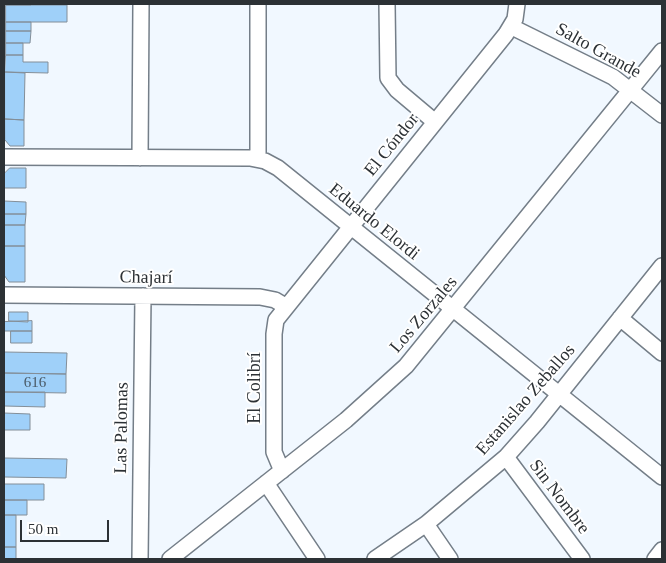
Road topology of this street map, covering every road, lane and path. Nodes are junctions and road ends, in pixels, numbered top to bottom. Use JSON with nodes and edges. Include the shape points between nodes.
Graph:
{"nodes":[{"id":1,"x":141,"y":4,"type":"edge"},
{"id":2,"x":258,"y":4,"type":"edge"},
{"id":3,"x":387,"y":4,"type":"edge"},
{"id":4,"x":517,"y":4,"type":"edge"},
{"id":5,"x":512,"y":27,"type":"junction"},
{"id":6,"x":662,"y":51,"type":"edge"},
{"id":7,"x":632,"y":89,"type":"junction"},
{"id":8,"x":662,"y":115,"type":"edge"},
{"id":9,"x":435,"y":122,"type":"junction"},
{"id":10,"x":4,"y":157,"type":"edge"},
{"id":11,"x":140,"y":158,"type":"junction"},
{"id":12,"x":258,"y":159,"type":"junction"},
{"id":13,"x":350,"y":226,"type":"junction"},
{"id":14,"x":662,"y":266,"type":"edge"},
{"id":15,"x":4,"y":295,"type":"edge"},
{"id":16,"x":143,"y":296,"type":"junction"},
{"id":17,"x":285,"y":306,"type":"junction"},
{"id":18,"x":454,"y":310,"type":"junction"},
{"id":19,"x":620,"y":318,"type":"junction"},
{"id":20,"x":662,"y":352,"type":"edge"},
{"id":21,"x":559,"y":394,"type":"junction"},
{"id":22,"x":506,"y":456,"type":"junction"},
{"id":23,"x":282,"y":471,"type":"junction"},
{"id":24,"x":662,"y":477,"type":"edge"},
{"id":25,"x":266,"y":483,"type":"junction"},
{"id":26,"x":426,"y":524,"type":"junction"},
{"id":27,"x":662,"y":550,"type":"edge"},
{"id":28,"x":140,"y":559,"type":"edge"},
{"id":29,"x":170,"y":559,"type":"edge"},
{"id":30,"x":317,"y":559,"type":"edge"},
{"id":31,"x":375,"y":559,"type":"edge"},
{"id":32,"x":450,"y":559,"type":"edge"},
{"id":33,"x":582,"y":559,"type":"edge"},
{"id":34,"x":655,"y":559,"type":"edge"}],
"edges":[{"from":1,"to":11,"type":"street"},
{"from":2,"to":12,"type":"street"},
{"from":3,"to":9,"type":"street","via":[[388,78],[397,90]]},
{"from":4,"to":5,"type":"street","name":"El Cóndor"},
{"from":5,"to":7,"type":"street","name":"Salto Grande"},
{"from":5,"to":9,"type":"street","name":"El Cóndor"},
{"from":6,"to":7,"type":"street","name":"Los Zorzales"},
{"from":7,"to":8,"type":"street","name":"Salto Grande"},
{"from":7,"to":18,"type":"street","name":"Los Zorzales"},
{"from":9,"to":13,"type":"street","name":"El Cóndor"},
{"from":10,"to":11,"type":"street","name":"Eduardo Elordi"},
{"from":11,"to":12,"type":"street","name":"Eduardo Elordi"},
{"from":12,"to":13,"type":"street","name":"Eduardo Elordi","via":[[278,168]]},
{"from":13,"to":17,"type":"street","name":"El Cóndor"},
{"from":13,"to":18,"type":"street","name":"Eduardo Elordi"},
{"from":14,"to":19,"type":"street","name":"Estanislao Zeballos"},
{"from":15,"to":16,"type":"street","name":"Chajarí"},
{"from":16,"to":17,"type":"street","name":"Chajarí","via":[[260,297]]},
{"from":16,"to":28,"type":"street","name":"Las Palomas"},
{"from":17,"to":23,"type":"street","name":"El Colibrí","via":[[276,320],[274,334],[274,452]]},
{"from":18,"to":21,"type":"street","name":"Eduardo Elordi"},
{"from":18,"to":23,"type":"street","name":"Los Zorzales","via":[[387,385]]},
{"from":19,"to":20,"type":"street"},
{"from":19,"to":21,"type":"street","name":"Estanislao Zeballos"},
{"from":21,"to":22,"type":"street","name":"Estanislao Zeballos"},
{"from":21,"to":24,"type":"street","name":"Eduardo Elordi"},
{"from":22,"to":26,"type":"street","name":"Estanislao Zeballos"},
{"from":22,"to":33,"type":"street","name":"Sin Nombre"},
{"from":23,"to":25,"type":"street","name":"Los Zorzales"},
{"from":25,"to":29,"type":"street","name":"Los Zorzales"},
{"from":25,"to":30,"type":"street"},
{"from":26,"to":31,"type":"street","name":"Estanislao Zeballos"},
{"from":26,"to":32,"type":"street"},
{"from":27,"to":34,"type":"street"}]}
